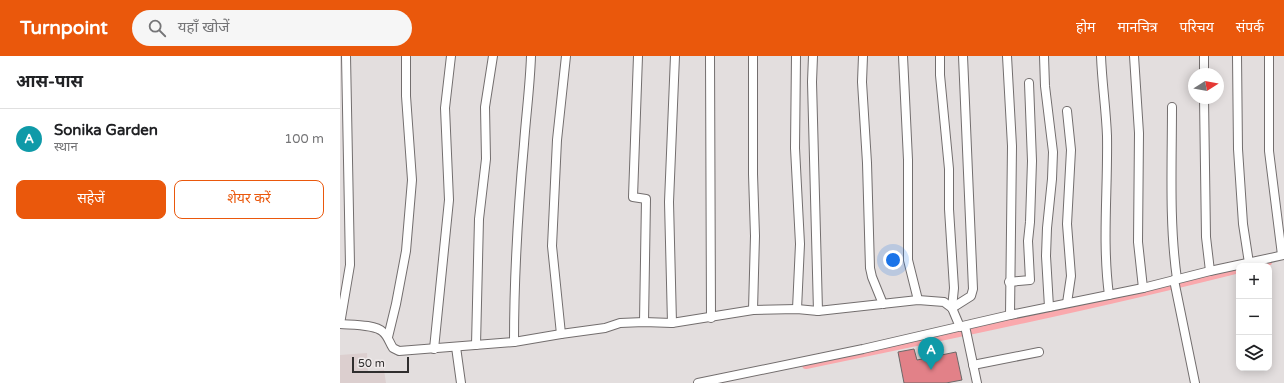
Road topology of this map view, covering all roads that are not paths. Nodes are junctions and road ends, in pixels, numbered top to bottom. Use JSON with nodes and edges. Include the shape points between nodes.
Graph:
{"nodes":[{"id":1,"x":346,"y":56,"type":"edge"},
{"id":2,"x":406,"y":56,"type":"edge"},
{"id":3,"x":450,"y":56,"type":"edge"},
{"id":4,"x":493,"y":56,"type":"edge"},
{"id":5,"x":531,"y":56,"type":"edge"},
{"id":6,"x":566,"y":56,"type":"edge"},
{"id":7,"x":638,"y":56,"type":"edge"},
{"id":8,"x":675,"y":56,"type":"edge"},
{"id":9,"x":710,"y":56,"type":"edge"},
{"id":10,"x":753,"y":56,"type":"edge"},
{"id":11,"x":796,"y":56,"type":"edge"},
{"id":12,"x":813,"y":56,"type":"edge"},
{"id":13,"x":863,"y":56,"type":"edge"},
{"id":14,"x":903,"y":56,"type":"edge"},
{"id":15,"x":940,"y":56,"type":"edge"},
{"id":16,"x":963,"y":56,"type":"edge"},
{"id":17,"x":1006,"y":56,"type":"edge"},
{"id":18,"x":1044,"y":56,"type":"edge"},
{"id":19,"x":1101,"y":56,"type":"edge"},
{"id":20,"x":1134,"y":56,"type":"edge"},
{"id":21,"x":1204,"y":56,"type":"edge"},
{"id":22,"x":1237,"y":56,"type":"edge"},
{"id":23,"x":1269,"y":56,"type":"edge"},
{"id":24,"x":1204,"y":68,"type":"edge"},
{"id":25,"x":1029,"y":83,"type":"dead end"},
{"id":26,"x":1204,"y":104,"type":"edge"},
{"id":27,"x":1172,"y":107,"type":"dead end"},
{"id":28,"x":1067,"y":111,"type":"dead end"},
{"id":29,"x":1283,"y":255,"type":"edge"},
{"id":30,"x":1249,"y":263,"type":"joint"},
{"id":31,"x":1236,"y":266,"type":"edge"},
{"id":32,"x":1210,"y":271,"type":"junction"},
{"id":33,"x":1009,"y":282,"type":"junction"},
{"id":34,"x":1175,"y":283,"type":"junction"},
{"id":35,"x":1143,"y":288,"type":"junction"},
{"id":36,"x":1109,"y":295,"type":"junction"},
{"id":37,"x":918,"y":300,"type":"junction"},
{"id":38,"x":1067,"y":303,"type":"junction"},
{"id":39,"x":883,"y":304,"type":"junction"},
{"id":40,"x":1049,"y":307,"type":"junction"},
{"id":41,"x":952,"y":308,"type":"junction"},
{"id":42,"x":797,"y":309,"type":"junction"},
{"id":43,"x":753,"y":310,"type":"junction"},
{"id":44,"x":818,"y":311,"type":"junction"},
{"id":45,"x":1010,"y":316,"type":"junction"},
{"id":46,"x":711,"y":318,"type":"junction"},
{"id":47,"x":644,"y":322,"type":"junction"},
{"id":48,"x":672,"y":323,"type":"junction"},
{"id":49,"x":340,"y":324,"type":"edge"},
{"id":50,"x":964,"y":329,"type":"junction"},
{"id":51,"x":561,"y":334,"type":"junction"},
{"id":52,"x":388,"y":337,"type":"junction"},
{"id":53,"x":514,"y":342,"type":"junction"},
{"id":54,"x":476,"y":345,"type":"junction"},
{"id":55,"x":456,"y":347,"type":"junction"},
{"id":56,"x":434,"y":349,"type":"junction"},
{"id":57,"x":1039,"y":352,"type":"dead end"},
{"id":58,"x":974,"y":365,"type":"junction"},
{"id":59,"x":461,"y":383,"type":"edge"},
{"id":60,"x":698,"y":383,"type":"edge"},
{"id":61,"x":976,"y":383,"type":"edge"},
{"id":62,"x":1195,"y":383,"type":"edge"}],
"edges":[{"from":1,"to":49,"type":"street","via":[[350,265]]},
{"from":2,"to":52,"type":"street","via":[[412,180],[406,251]]},
{"from":3,"to":56,"type":"street","via":[[445,108],[449,200]]},
{"from":4,"to":54,"type":"street","via":[[485,107],[486,159],[479,219]]},
{"from":5,"to":53,"type":"street","via":[[519,198]]},
{"from":6,"to":51,"type":"street","via":[[557,140],[552,246]]},
{"from":7,"to":47,"type":"street","via":[[633,197],[646,199]]},
{"from":8,"to":48,"type":"street","via":[[669,202]]},
{"from":9,"to":46,"type":"street"},
{"from":10,"to":43,"type":"street"},
{"from":11,"to":42,"type":"street","via":[[796,154],[800,244]]},
{"from":12,"to":44,"type":"street"},
{"from":13,"to":39,"type":"street","via":[[870,268]]},
{"from":14,"to":37,"type":"street","via":[[908,160],[908,260]]},
{"from":15,"to":41,"type":"street","via":[[949,168],[954,288]]},
{"from":16,"to":41,"type":"street","via":[[973,289],[971,296]]},
{"from":17,"to":33,"type":"street","via":[[1012,146]]},
{"from":18,"to":40,"type":"street","via":[[1053,147],[1046,256]]},
{"from":19,"to":36,"type":"street","via":[[1107,135],[1106,269]]},
{"from":20,"to":35,"type":"street","via":[[1139,133],[1138,242]]},
{"from":21,"to":24,"type":"street"},
{"from":22,"to":30,"type":"street","via":[[1238,149],[1243,224]]},
{"from":23,"to":29,"type":"street","via":[[1270,151]]},
{"from":25,"to":33,"type":"street","via":[[1032,161],[1028,241],[1030,280]]},
{"from":26,"to":32,"type":"street","via":[[1206,237]]},
{"from":27,"to":34,"type":"street"},
{"from":28,"to":38,"type":"street","via":[[1071,150],[1067,224],[1071,276]]},
{"from":29,"to":30,"type":"street"},
{"from":31,"to":32,"type":"street"},
{"from":32,"to":34,"type":"street"},
{"from":33,"to":45,"type":"street"},
{"from":34,"to":35,"type":"street"},
{"from":34,"to":62,"type":"street"},
{"from":35,"to":36,"type":"street"},
{"from":36,"to":38,"type":"street"},
{"from":37,"to":39,"type":"street"},
{"from":37,"to":41,"type":"street","via":[[944,302]]},
{"from":38,"to":40,"type":"street"},
{"from":39,"to":44,"type":"street"},
{"from":40,"to":45,"type":"street"},
{"from":41,"to":50,"type":"street"},
{"from":42,"to":43,"type":"street"},
{"from":42,"to":44,"type":"street"},
{"from":43,"to":46,"type":"street"},
{"from":45,"to":50,"type":"street"},
{"from":46,"to":48,"type":"street"},
{"from":47,"to":48,"type":"street"},
{"from":47,"to":51,"type":"street","via":[[620,323],[605,328]]},
{"from":49,"to":52,"type":"street","via":[[376,328]]},
{"from":50,"to":58,"type":"street"},
{"from":50,"to":60,"type":"street"},
{"from":51,"to":53,"type":"street"},
{"from":52,"to":56,"type":"street","via":[[392,348],[399,351]]},
{"from":53,"to":54,"type":"street"},
{"from":54,"to":55,"type":"street"},
{"from":55,"to":56,"type":"street"},
{"from":55,"to":59,"type":"street"},
{"from":57,"to":58,"type":"street"},
{"from":58,"to":61,"type":"street"}]}
